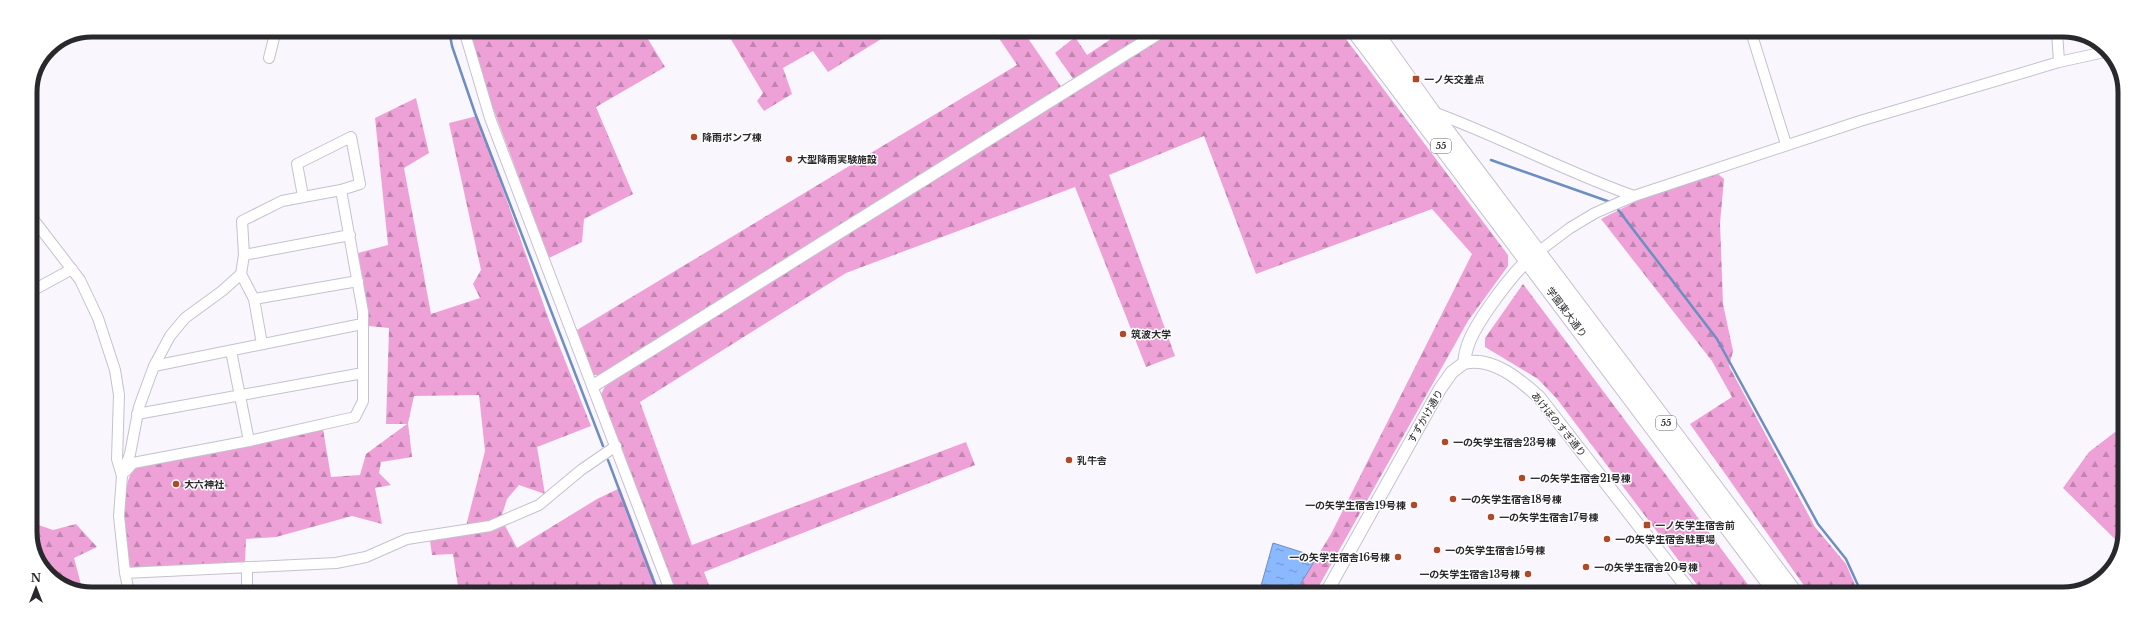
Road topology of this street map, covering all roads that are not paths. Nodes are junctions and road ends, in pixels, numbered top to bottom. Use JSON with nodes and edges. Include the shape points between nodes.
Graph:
{"nodes":[{"id":1,"x":274,"y":37,"type":"edge"},
{"id":2,"x":466,"y":37,"type":"edge"},
{"id":3,"x":1152,"y":37,"type":"edge"},
{"id":4,"x":1360,"y":37,"type":"edge"},
{"id":5,"x":1378,"y":37,"type":"edge"},
{"id":6,"x":1753,"y":37,"type":"edge"},
{"id":7,"x":2057,"y":37,"type":"edge"},
{"id":8,"x":2101,"y":53,"type":"edge"},
{"id":9,"x":269,"y":58,"type":"dead end"},
{"id":10,"x":2059,"y":62,"type":"junction"},
{"id":11,"x":1431,"y":111,"type":"junction"},
{"id":12,"x":1786,"y":144,"type":"junction"},
{"id":13,"x":341,"y":190,"type":"junction"},
{"id":14,"x":303,"y":196,"type":"junction"},
{"id":15,"x":1634,"y":196,"type":"junction"},
{"id":16,"x":37,"y":224,"type":"edge"},
{"id":17,"x":350,"y":235,"type":"junction"},
{"id":18,"x":244,"y":256,"type":"junction"},
{"id":19,"x":1533,"y":256,"type":"junction"},
{"id":20,"x":72,"y":269,"type":"junction"},
{"id":21,"x":241,"y":274,"type":"junction"},
{"id":22,"x":358,"y":281,"type":"junction"},
{"id":23,"x":37,"y":288,"type":"edge"},
{"id":24,"x":254,"y":299,"type":"junction"},
{"id":25,"x":362,"y":324,"type":"junction"},
{"id":26,"x":262,"y":344,"type":"junction"},
{"id":27,"x":230,"y":351,"type":"junction"},
{"id":28,"x":1464,"y":363,"type":"junction"},
{"id":29,"x":154,"y":366,"type":"junction"},
{"id":30,"x":363,"y":372,"type":"junction"},
{"id":31,"x":593,"y":386,"type":"junction"},
{"id":32,"x":240,"y":395,"type":"junction"},
{"id":33,"x":137,"y":414,"type":"junction"},
{"id":34,"x":249,"y":441,"type":"junction"},
{"id":35,"x":616,"y":446,"type":"junction"},
{"id":36,"x":122,"y":476,"type":"junction"},
{"id":37,"x":247,"y":567,"type":"junction"},
{"id":38,"x":124,"y":572,"type":"junction"},
{"id":39,"x":128,"y":587,"type":"edge"},
{"id":40,"x":247,"y":587,"type":"edge"},
{"id":41,"x":669,"y":587,"type":"edge"},
{"id":42,"x":1329,"y":587,"type":"edge"},
{"id":43,"x":1687,"y":587,"type":"edge"},
{"id":44,"x":1773,"y":587,"type":"edge"},
{"id":45,"x":1790,"y":587,"type":"edge"}],
"edges":[{"from":1,"to":9,"type":"street"},
{"from":2,"to":31,"type":"street","via":[[490,118]]},
{"from":3,"to":31,"type":"street"},
{"from":4,"to":19,"type":"main road","name":"学園東大通り","number":"55"},
{"from":5,"to":11,"type":"main road","name":"学園東大通り","number":"55"},
{"from":6,"to":12,"type":"street"},
{"from":7,"to":10,"type":"street"},
{"from":8,"to":10,"type":"street"},
{"from":10,"to":12,"type":"street"},
{"from":11,"to":15,"type":"street","via":[[1472,126],[1599,184]]},
{"from":11,"to":19,"type":"main road","name":"学園東大通り","number":"55"},
{"from":12,"to":15,"type":"street"},
{"from":13,"to":14,"type":"street"},
{"from":13,"to":14,"type":"street","via":[[360,184],[351,137],[297,164]]},
{"from":13,"to":17,"type":"street"},
{"from":14,"to":18,"type":"street","via":[[282,202],[242,221]]},
{"from":15,"to":19,"type":"street","via":[[1594,213]]},
{"from":16,"to":20,"type":"street"},
{"from":17,"to":18,"type":"street"},
{"from":17,"to":22,"type":"street"},
{"from":18,"to":21,"type":"street"},
{"from":19,"to":28,"type":"street","via":[[1475,330],[1467,347]]},
{"from":19,"to":44,"type":"main road","name":"学園東大通り","number":"55"},
{"from":19,"to":45,"type":"main road","name":"学園東大通り","number":"55"},
{"from":20,"to":23,"type":"street"},
{"from":20,"to":36,"type":"street","via":[[98,318],[115,370],[119,395],[117,459]]},
{"from":21,"to":24,"type":"street"},
{"from":21,"to":29,"type":"street","via":[[222,292],[185,318],[170,336]]},
{"from":22,"to":24,"type":"street"},
{"from":22,"to":25,"type":"street","via":[[363,312]]},
{"from":24,"to":26,"type":"street"},
{"from":25,"to":26,"type":"street"},
{"from":25,"to":30,"type":"street"},
{"from":26,"to":27,"type":"street"},
{"from":27,"to":29,"type":"street"},
{"from":27,"to":32,"type":"street"},
{"from":28,"to":42,"type":"street","name":"すずかけ通り","via":[[1452,372],[1440,389]]},
{"from":28,"to":43,"type":"street","name":"あけぼのすぎ通り","via":[[1478,362],[1495,366],[1539,397]]},
{"from":29,"to":33,"type":"street"},
{"from":30,"to":32,"type":"street"},
{"from":30,"to":34,"type":"street","via":[[363,401],[355,418]]},
{"from":31,"to":35,"type":"street"},
{"from":32,"to":33,"type":"street"},
{"from":32,"to":34,"type":"street"},
{"from":33,"to":36,"type":"street","via":[[130,454]]},
{"from":34,"to":36,"type":"street","via":[[133,463]]},
{"from":35,"to":37,"type":"street","via":[[581,470],[540,505],[490,526],[407,539],[366,557],[336,563]]},
{"from":35,"to":41,"type":"street"},
{"from":36,"to":38,"type":"street","via":[[119,516]]},
{"from":37,"to":38,"type":"street"},
{"from":37,"to":40,"type":"street"},
{"from":38,"to":39,"type":"street"}]}
